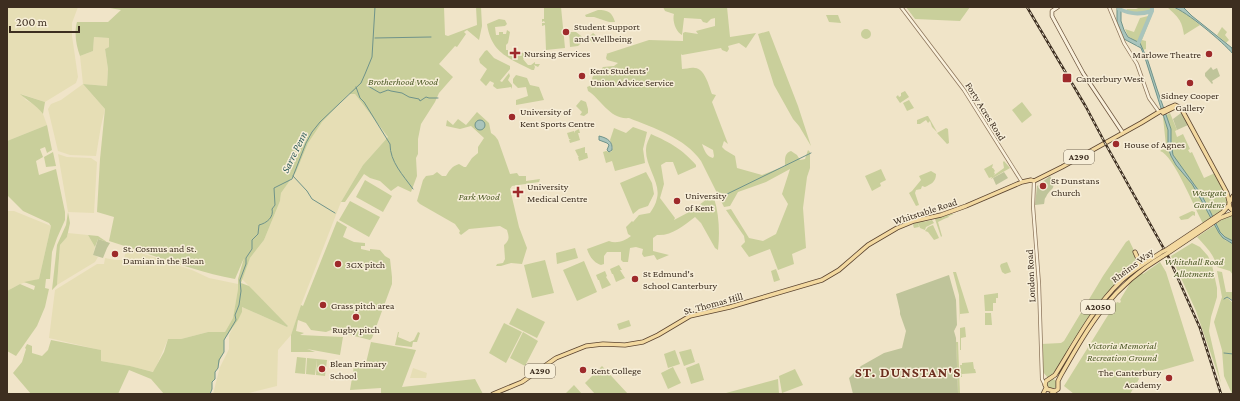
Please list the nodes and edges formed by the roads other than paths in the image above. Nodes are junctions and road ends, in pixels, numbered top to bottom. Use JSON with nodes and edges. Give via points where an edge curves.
{"nodes":[{"id":1,"x":901,"y":7,"type":"edge"},
{"id":2,"x":1058,"y":7,"type":"edge"},
{"id":3,"x":1110,"y":7,"type":"edge"},
{"id":4,"x":1164,"y":110,"type":"junction"},
{"id":5,"x":1123,"y":133,"type":"junction"},
{"id":6,"x":1034,"y":181,"type":"junction"},
{"id":7,"x":1022,"y":182,"type":"junction"},
{"id":8,"x":1227,"y":193,"type":"junction"},
{"id":9,"x":1233,"y":196,"type":"edge"},
{"id":10,"x":1229,"y":203,"type":"junction"},
{"id":11,"x":1233,"y":212,"type":"edge"},
{"id":12,"x":1219,"y":217,"type":"junction"},
{"id":13,"x":1135,"y":252,"type":"dead end"},
{"id":14,"x":1162,"y":254,"type":"junction"},
{"id":15,"x":1138,"y":268,"type":"junction"},
{"id":16,"x":809,"y":284,"type":"joint"},
{"id":17,"x":1042,"y":370,"type":"junction"},
{"id":18,"x":1050,"y":378,"type":"junction"},
{"id":19,"x":1058,"y":381,"type":"junction"},
{"id":20,"x":1045,"y":386,"type":"junction"},
{"id":21,"x":1052,"y":393,"type":"edge"},
{"id":22,"x":493,"y":394,"type":"edge"},
{"id":23,"x":1043,"y":394,"type":"edge"}],
"edges":[{"from":1,"to":7,"type":"street","name":"Forty Acres Road","via":[[964,90]]},
{"from":2,"to":5,"type":"main road","via":[[1052,11],[1052,16],[1083,73]]},
{"from":3,"to":4,"type":"street","via":[[1124,43],[1137,64],[1149,98]]},
{"from":4,"to":5,"type":"main road","number":"A290"},
{"from":4,"to":8,"type":"main road","number":"A290","via":[[1178,106],[1181,108]]},
{"from":5,"to":6,"type":"main road","number":"A290"},
{"from":6,"to":7,"type":"main road","name":"Whitstable Road","number":"A290"},
{"from":6,"to":17,"type":"street","name":"London Road"},
{"from":7,"to":16,"type":"main road","name":"Whitstable Road","number":"A290","via":[[966,206],[896,228],[868,245],[834,274]]},
{"from":8,"to":9,"type":"main road"},
{"from":8,"to":10,"type":"main road","number":"A290"},
{"from":9,"to":10,"type":"main road","name":"Rheims Way"},
{"from":10,"to":11,"type":"main road"},
{"from":10,"to":12,"type":"main road","name":"Rheims Way","number":"A2050"},
{"from":11,"to":12,"type":"main road","name":"Rheims Way","number":"A2050"},
{"from":12,"to":14,"type":"main road","name":"Rheims Way","number":"A2050","bridge":true},
{"from":13,"to":15,"type":"main road","via":[[1139,261]]},
{"from":14,"to":15,"type":"main road","name":"Rheims Way","number":"A2050"},
{"from":14,"to":19,"type":"main road","name":"Rheims Way","number":"A2050","via":[[1130,279],[1107,302]]},
{"from":15,"to":18,"type":"main road","name":"Rheims Way","number":"A2050","via":[[1098,307]]},
{"from":16,"to":22,"type":"main road","name":"St. Thomas Hill","number":"A290","via":[[694,315],[644,342],[586,346],[556,358],[522,382]]},
{"from":17,"to":18,"type":"street","via":[[1044,375]]},
{"from":17,"to":20,"type":"street","name":"London Road"},
{"from":18,"to":19,"type":"main road","via":[[1056,378]]},
{"from":18,"to":20,"type":"main road","name":"Rheims Way","number":"A2050"},
{"from":19,"to":21,"type":"main road","name":"Rheims Way","number":"A2050","via":[[1059,387]]},
{"from":20,"to":21,"type":"main road","name":"Rheims Way","number":"A2050"},
{"from":20,"to":23,"type":"main road","number":"A2050"}]}
